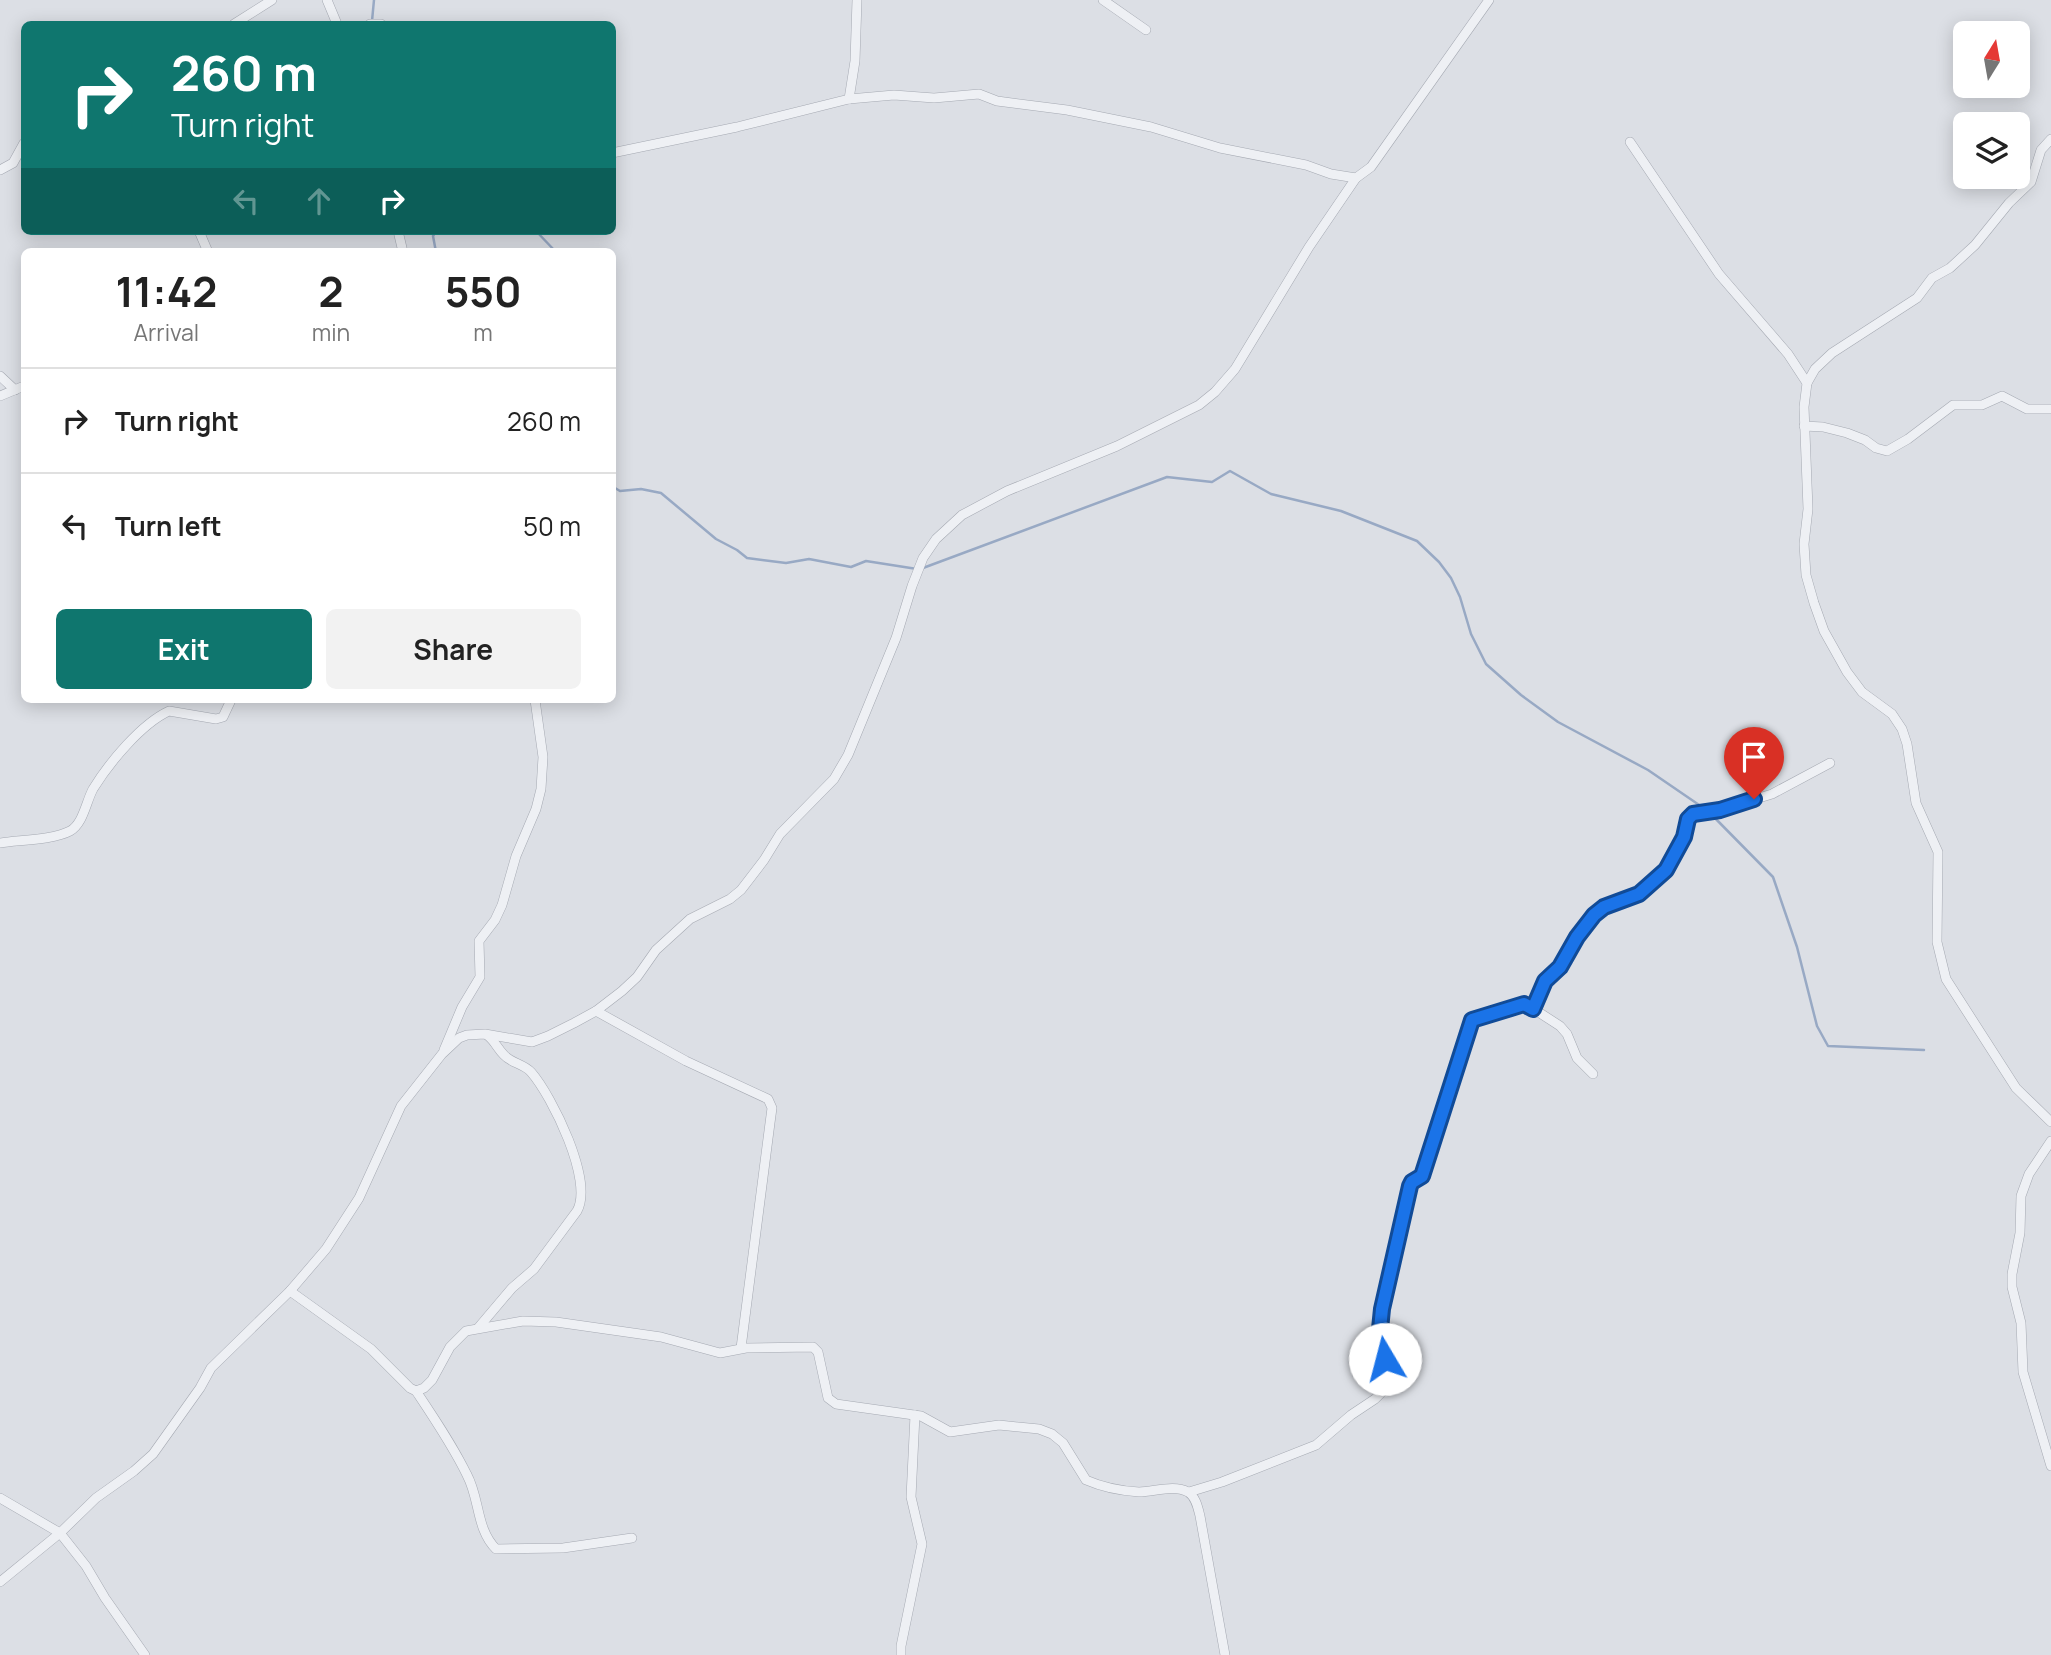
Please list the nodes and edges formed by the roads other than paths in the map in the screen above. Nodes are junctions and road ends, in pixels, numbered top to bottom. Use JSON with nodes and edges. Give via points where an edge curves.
{"nodes":[{"id":1,"x":272,"y":0,"type":"edge"},
{"id":2,"x":327,"y":0,"type":"edge"},
{"id":3,"x":857,"y":0,"type":"edge"},
{"id":4,"x":1103,"y":0,"type":"edge"},
{"id":5,"x":1473,"y":0,"type":"edge"},
{"id":6,"x":1489,"y":0,"type":"edge"},
{"id":7,"x":1480,"y":11,"type":"junction"},
{"id":8,"x":239,"y":21,"type":"edge"},
{"id":9,"x":336,"y":21,"type":"edge"},
{"id":10,"x":1146,"y":30,"type":"dead end"},
{"id":11,"x":849,"y":99,"type":"junction"},
{"id":12,"x":2051,"y":139,"type":"edge"},
{"id":13,"x":1630,"y":142,"type":"dead end"},
{"id":14,"x":21,"y":148,"type":"edge"},
{"id":15,"x":616,"y":152,"type":"edge"},
{"id":16,"x":0,"y":170,"type":"edge"},
{"id":17,"x":1356,"y":178,"type":"junction"},
{"id":18,"x":0,"y":376,"type":"edge"},
{"id":19,"x":1807,"y":383,"type":"junction"},
{"id":20,"x":21,"y":387,"type":"edge"},
{"id":21,"x":15,"y":390,"type":"junction"},
{"id":22,"x":0,"y":396,"type":"edge"},
{"id":23,"x":2051,"y":409,"type":"edge"},
{"id":24,"x":1804,"y":426,"type":"junction"},
{"id":25,"x":230,"y":703,"type":"edge"},
{"id":26,"x":535,"y":703,"type":"edge"},
{"id":27,"x":1830,"y":763,"type":"dead end"},
{"id":28,"x":0,"y":843,"type":"edge"},
{"id":29,"x":1533,"y":1009,"type":"junction"},
{"id":30,"x":596,"y":1011,"type":"junction"},
{"id":31,"x":485,"y":1034,"type":"junction"},
{"id":32,"x":442,"y":1054,"type":"junction"},
{"id":33,"x":1593,"y":1074,"type":"dead end"},
{"id":34,"x":2051,"y":1122,"type":"edge"},
{"id":35,"x":2051,"y":1141,"type":"edge"},
{"id":36,"x":289,"y":1291,"type":"junction"},
{"id":37,"x":479,"y":1327,"type":"junction"},
{"id":38,"x":741,"y":1348,"type":"junction"},
{"id":39,"x":416,"y":1391,"type":"junction"},
{"id":40,"x":915,"y":1415,"type":"junction"},
{"id":41,"x":2051,"y":1466,"type":"edge"},
{"id":42,"x":1189,"y":1492,"type":"junction"},
{"id":43,"x":0,"y":1498,"type":"edge"},
{"id":44,"x":60,"y":1533,"type":"junction"},
{"id":45,"x":632,"y":1538,"type":"dead end"},
{"id":46,"x":0,"y":1582,"type":"edge"},
{"id":47,"x":145,"y":1655,"type":"edge"},
{"id":48,"x":901,"y":1655,"type":"edge"},
{"id":49,"x":1225,"y":1655,"type":"edge"}],
"edges":[{"from":1,"to":8,"type":"street"},
{"from":2,"to":9,"type":"street"},
{"from":3,"to":11,"type":"street"},
{"from":4,"to":10,"type":"street"},
{"from":5,"to":7,"type":"street"},
{"from":6,"to":7,"type":"street"},
{"from":7,"to":17,"type":"street","via":[[1392,139],[1371,167]]},
{"from":11,"to":15,"type":"street"},
{"from":11,"to":17,"type":"street","via":[[979,94],[1151,127],[1220,148]]},
{"from":12,"to":19,"type":"street","via":[[2041,150],[2031,182],[1975,245],[1932,278],[1917,298],[1832,353]]},
{"from":13,"to":19,"type":"street","via":[[1706,256]]},
{"from":14,"to":16,"type":"street","via":[[13,163]]},
{"from":17,"to":30,"type":"street","via":[[1235,369],[1215,392],[1199,405],[1121,444],[1007,491],[962,515],[936,539],[923,558],[897,638],[834,779],[780,834],[741,890],[678,929],[637,977]]},
{"from":18,"to":21,"type":"street"},
{"from":19,"to":24,"type":"street"},
{"from":20,"to":21,"type":"street"},
{"from":21,"to":22,"type":"street"},
{"from":23,"to":24,"type":"street","via":[[2028,409],[2001,396],[1982,405],[1955,404],[1887,451],[1832,428]]},
{"from":24,"to":34,"type":"street","via":[[1806,575],[1824,631],[1847,672],[1902,729],[1916,803],[1938,852],[1941,966],[2016,1088]]},
{"from":25,"to":28,"type":"street","via":[[223,717],[216,719],[169,711],[138,734],[102,778],[72,830]]},
{"from":26,"to":32,"type":"street","via":[[543,757],[536,809],[502,905],[480,941],[480,977]]},
{"from":27,"to":29,"type":"street","via":[[1772,793],[1693,814],[1666,870],[1639,894],[1594,915],[1560,967],[1545,981]]},
{"from":29,"to":33,"type":"street","via":[[1560,1026],[1577,1058]]},
{"from":29,"to":42,"type":"street","via":[[1524,1004],[1474,1018],[1469,1024],[1422,1176],[1410,1186],[1389,1278],[1380,1329],[1387,1387],[1317,1445]]},
{"from":30,"to":31,"type":"street","via":[[539,1040]]},
{"from":30,"to":38,"type":"street","via":[[768,1099],[772,1108]]},
{"from":31,"to":32,"type":"street","via":[[459,1038]]},
{"from":31,"to":37,"type":"street","via":[[506,1058],[531,1071],[547,1097],[573,1150],[582,1200],[534,1269]]},
{"from":32,"to":36,"type":"street","via":[[401,1106],[359,1198],[326,1249]]},
{"from":35,"to":41,"type":"street","via":[[2029,1174],[2021,1196],[2012,1274],[2023,1371]]},
{"from":36,"to":39,"type":"street","via":[[371,1349]]},
{"from":36,"to":44,"type":"street","via":[[211,1368],[153,1454]]},
{"from":37,"to":38,"type":"street","via":[[556,1322],[661,1337],[720,1353]]},
{"from":37,"to":39,"type":"street","via":[[458,1337],[432,1380]]},
{"from":38,"to":40,"type":"street","via":[[813,1347],[831,1402]]},
{"from":39,"to":45,"type":"street","via":[[468,1476],[483,1530],[496,1549],[563,1548]]},
{"from":40,"to":42,"type":"street","via":[[950,1432],[999,1425],[1039,1429],[1063,1443],[1086,1480],[1141,1492]]},
{"from":40,"to":48,"type":"street","via":[[911,1497],[922,1544]]},
{"from":42,"to":49,"type":"street","via":[[1200,1516]]},
{"from":43,"to":44,"type":"street"},
{"from":44,"to":46,"type":"street"},
{"from":44,"to":47,"type":"street"}]}
